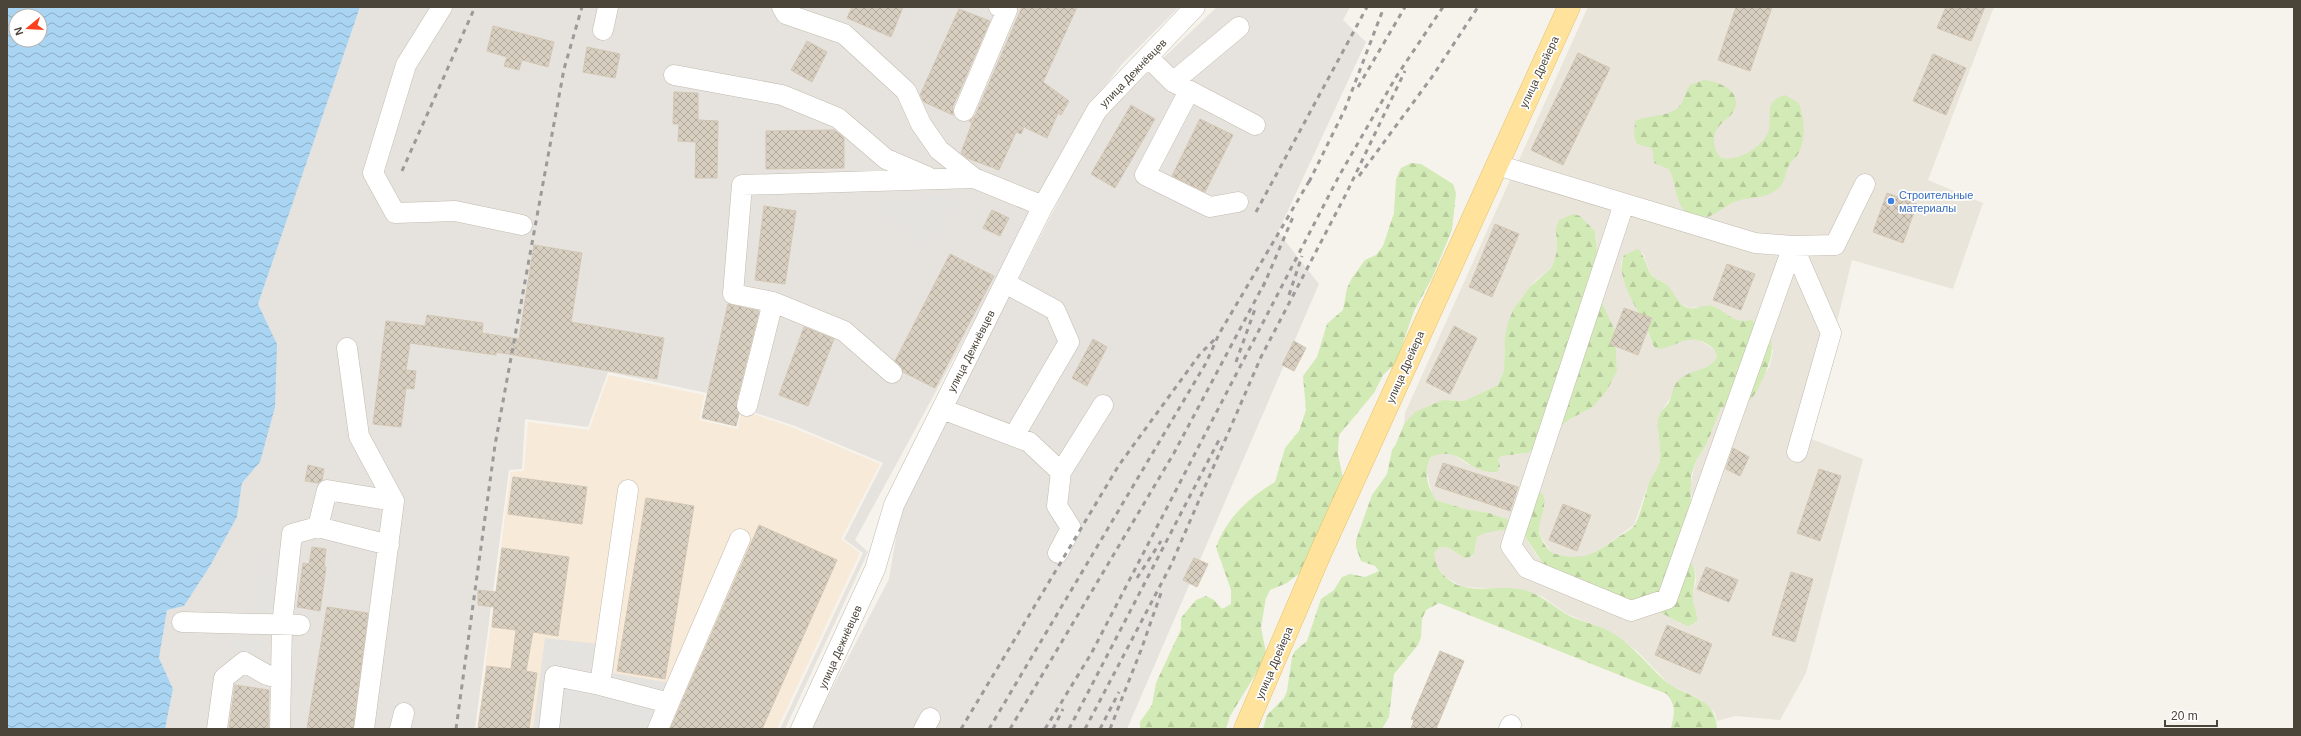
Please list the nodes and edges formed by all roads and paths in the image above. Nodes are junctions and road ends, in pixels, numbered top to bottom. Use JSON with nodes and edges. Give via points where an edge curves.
{"nodes":[{"id":1,"x":442,"y":7,"type":"edge"},
{"id":2,"x":608,"y":7,"type":"edge"},
{"id":3,"x":782,"y":7,"type":"edge"},
{"id":4,"x":999,"y":7,"type":"edge"},
{"id":5,"x":1195,"y":7,"type":"edge"},
{"id":6,"x":1569,"y":7,"type":"edge"},
{"id":7,"x":1239,"y":27,"type":"dead end"},
{"id":8,"x":603,"y":30,"type":"dead end"},
{"id":9,"x":1148,"y":57,"type":"junction"},
{"id":10,"x":674,"y":75,"type":"dead end"},
{"id":11,"x":1181,"y":87,"type":"junction"},
{"id":12,"x":964,"y":111,"type":"dead end"},
{"id":13,"x":1255,"y":125,"type":"dead end"},
{"id":14,"x":1496,"y":165,"type":"junction"},
{"id":15,"x":974,"y":178,"type":"junction"},
{"id":16,"x":934,"y":179,"type":"junction"},
{"id":17,"x":1865,"y":184,"type":"dead end"},
{"id":18,"x":1238,"y":202,"type":"dead end"},
{"id":19,"x":1624,"y":204,"type":"junction"},
{"id":20,"x":1043,"y":206,"type":"junction"},
{"id":21,"x":522,"y":225,"type":"dead end"},
{"id":22,"x":1793,"y":246,"type":"junction"},
{"id":23,"x":1005,"y":283,"type":"junction"},
{"id":24,"x":773,"y":302,"type":"junction"},
{"id":25,"x":347,"y":348,"type":"dead end"},
{"id":26,"x":892,"y":373,"type":"dead end"},
{"id":27,"x":1103,"y":405,"type":"dead end"},
{"id":28,"x":747,"y":406,"type":"dead end"},
{"id":29,"x":942,"y":409,"type":"junction"},
{"id":30,"x":1014,"y":436,"type":"junction"},
{"id":31,"x":1797,"y":452,"type":"dead end"},
{"id":32,"x":1061,"y":472,"type":"junction"},
{"id":33,"x":628,"y":490,"type":"dead end"},
{"id":34,"x":394,"y":501,"type":"junction"},
{"id":35,"x":318,"y":527,"type":"junction"},
{"id":36,"x":740,"y":539,"type":"dead end"},
{"id":37,"x":389,"y":545,"type":"junction"},
{"id":38,"x":1058,"y":553,"type":"dead end"},
{"id":39,"x":182,"y":622,"type":"dead end"},
{"id":40,"x":291,"y":625,"type":"junction"},
{"id":41,"x":281,"y":679,"type":"junction"},
{"id":42,"x":600,"y":685,"type":"junction"},
{"id":43,"x":668,"y":703,"type":"junction"},
{"id":44,"x":217,"y":729,"type":"edge"},
{"id":45,"x":280,"y":729,"type":"edge"},
{"id":46,"x":364,"y":729,"type":"edge"},
{"id":47,"x":549,"y":729,"type":"edge"},
{"id":48,"x":658,"y":729,"type":"edge"},
{"id":49,"x":802,"y":729,"type":"edge"},
{"id":50,"x":1245,"y":729,"type":"edge"}],
"edges":[{"from":1,"to":21,"type":"street","via":[[406,65],[373,173],[395,213],[455,211]]},
{"from":2,"to":8,"type":"street"},
{"from":3,"to":15,"type":"street","via":[[786,14],[844,34],[906,91],[921,124],[939,150]]},
{"from":4,"to":12,"type":"street","via":[[1007,10]]},
{"from":5,"to":9,"type":"street","name":"улица Дежнёвцев"},
{"from":6,"to":14,"type":"main road","name":"улица Дрейера"},
{"from":7,"to":11,"type":"street"},
{"from":9,"to":11,"type":"street"},
{"from":9,"to":20,"type":"street","name":"улица Дежнёвцев","via":[[1097,110]]},
{"from":10,"to":16,"type":"street","via":[[782,95],[838,118],[886,159]]},
{"from":11,"to":13,"type":"street"},
{"from":11,"to":18,"type":"street","via":[[1145,176],[1210,207]]},
{"from":14,"to":19,"type":"street"},
{"from":14,"to":50,"type":"main road","name":"улица Дрейера","via":[[1320,554]]},
{"from":15,"to":16,"type":"street"},
{"from":15,"to":20,"type":"street"},
{"from":16,"to":24,"type":"street","via":[[742,185],[733,294]]},
{"from":17,"to":22,"type":"street","via":[[1835,245]]},
{"from":19,"to":22,"type":"street","via":[[1756,244]]},
{"from":19,"to":22,"type":"street","via":[[1511,546],[1527,568],[1631,611],[1667,599]]},
{"from":20,"to":23,"type":"street","name":"улица Дежнёвцев"},
{"from":22,"to":31,"type":"street","via":[[1831,333]]},
{"from":23,"to":29,"type":"street","name":"улица Дежнёвцев"},
{"from":23,"to":30,"type":"street","via":[[1055,310],[1068,342]]},
{"from":24,"to":26,"type":"street","via":[[844,331]]},
{"from":24,"to":28,"type":"street"},
{"from":25,"to":34,"type":"street","via":[[359,436]]},
{"from":27,"to":32,"type":"street"},
{"from":29,"to":30,"type":"street"},
{"from":29,"to":49,"type":"street","name":"улица Дежнёвцев","via":[[894,505],[875,569]]},
{"from":30,"to":32,"type":"street","via":[[1029,442]]},
{"from":32,"to":38,"type":"street","via":[[1057,506],[1071,528]]},
{"from":33,"to":42,"type":"street"},
{"from":34,"to":35,"type":"street","via":[[327,490]]},
{"from":34,"to":37,"type":"street"},
{"from":35,"to":37,"type":"street"},
{"from":35,"to":40,"type":"street","via":[[292,534]]},
{"from":36,"to":43,"type":"street"},
{"from":37,"to":46,"type":"street"},
{"from":39,"to":40,"type":"street"},
{"from":40,"to":41,"type":"street"},
{"from":41,"to":44,"type":"street","via":[[267,675],[244,662],[224,678]]},
{"from":41,"to":45,"type":"street"},
{"from":42,"to":43,"type":"street"},
{"from":42,"to":47,"type":"street","via":[[555,676]]},
{"from":43,"to":48,"type":"street"}]}
